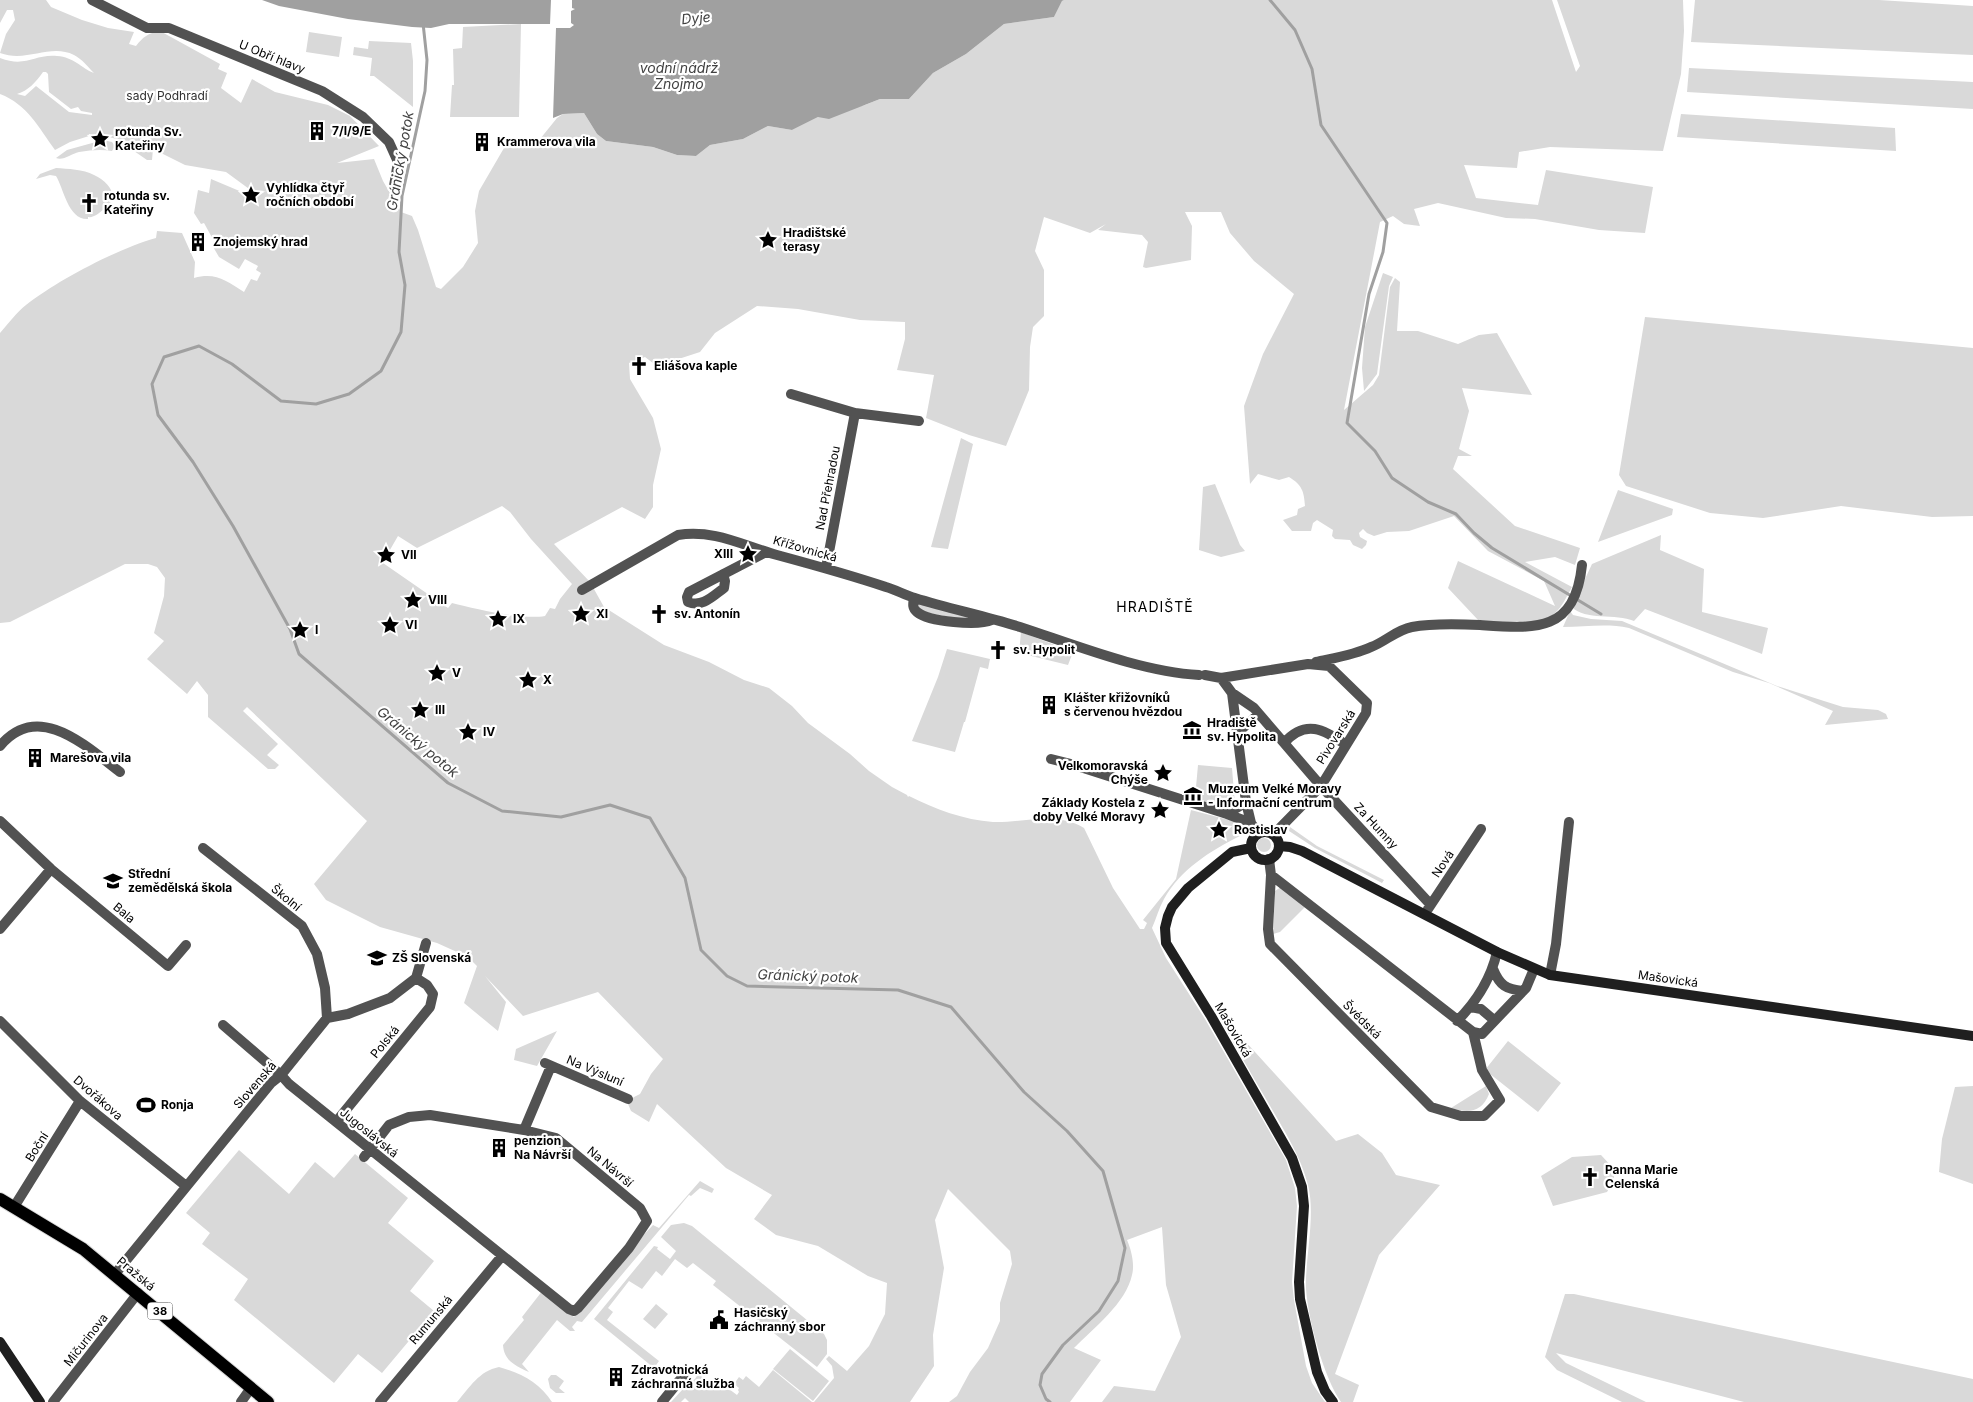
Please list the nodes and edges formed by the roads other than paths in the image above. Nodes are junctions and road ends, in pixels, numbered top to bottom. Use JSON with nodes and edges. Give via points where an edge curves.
{"nodes":[{"id":1,"x":92,"y":0,"type":"edge"},
{"id":2,"x":394,"y":186,"type":"dead end"},
{"id":3,"x":791,"y":394,"type":"dead end"},
{"id":4,"x":855,"y":413,"type":"junction"},
{"id":5,"x":919,"y":421,"type":"dead end"},
{"id":6,"x":766,"y":552,"type":"junction"},
{"id":7,"x":1582,"y":565,"type":"dead end"},
{"id":8,"x":826,"y":568,"type":"junction"},
{"id":9,"x":723,"y":574,"type":"dead end"},
{"id":10,"x":582,"y":590,"type":"dead end"},
{"id":11,"x":914,"y":598,"type":"junction"},
{"id":12,"x":993,"y":619,"type":"junction"},
{"id":13,"x":1308,"y":664,"type":"junction"},
{"id":14,"x":1221,"y":678,"type":"junction"},
{"id":15,"x":1232,"y":692,"type":"junction"},
{"id":16,"x":1259,"y":714,"type":"junction"},
{"id":17,"x":1237,"y":733,"type":"junction"},
{"id":18,"x":1284,"y":743,"type":"junction"},
{"id":19,"x":1346,"y":745,"type":"junction"},
{"id":20,"x":0,"y":746,"type":"edge"},
{"id":21,"x":1051,"y":759,"type":"dead end"},
{"id":22,"x":120,"y":772,"type":"dead end"},
{"id":23,"x":1321,"y":786,"type":"junction"},
{"id":24,"x":1246,"y":802,"type":"junction"},
{"id":25,"x":1227,"y":814,"type":"junction"},
{"id":26,"x":0,"y":821,"type":"edge"},
{"id":27,"x":1569,"y":822,"type":"dead end"},
{"id":28,"x":1251,"y":823,"type":"junction"},
{"id":29,"x":1481,"y":829,"type":"dead end"},
{"id":30,"x":1258,"y":833,"type":"junction"},
{"id":31,"x":1274,"y":834,"type":"junction"},
{"id":32,"x":1279,"y":846,"type":"junction"},
{"id":33,"x":203,"y":848,"type":"dead end"},
{"id":34,"x":1251,"y":848,"type":"junction"},
{"id":35,"x":1269,"y":859,"type":"junction"},
{"id":36,"x":51,"y":869,"type":"junction"},
{"id":37,"x":1271,"y":875,"type":"junction"},
{"id":38,"x":1428,"y":909,"type":"junction"},
{"id":39,"x":0,"y":929,"type":"edge"},
{"id":40,"x":426,"y":943,"type":"dead end"},
{"id":41,"x":186,"y":945,"type":"dead end"},
{"id":42,"x":1497,"y":952,"type":"junction"},
{"id":43,"x":1493,"y":969,"type":"junction"},
{"id":44,"x":1534,"y":969,"type":"junction"},
{"id":45,"x":1550,"y":975,"type":"junction"},
{"id":46,"x":416,"y":978,"type":"junction"},
{"id":47,"x":1523,"y":991,"type":"junction"},
{"id":48,"x":1471,"y":1007,"type":"junction"},
{"id":49,"x":327,"y":1018,"type":"junction"},
{"id":50,"x":1494,"y":1020,"type":"junction"},
{"id":51,"x":0,"y":1021,"type":"edge"},
{"id":52,"x":1457,"y":1021,"type":"junction"},
{"id":53,"x":223,"y":1025,"type":"dead end"},
{"id":54,"x":1473,"y":1032,"type":"junction"},
{"id":55,"x":1973,"y":1036,"type":"edge"},
{"id":56,"x":281,"y":1074,"type":"junction"},
{"id":57,"x":628,"y":1100,"type":"dead end"},
{"id":58,"x":80,"y":1101,"type":"junction"},
{"id":59,"x":336,"y":1122,"type":"junction"},
{"id":60,"x":524,"y":1130,"type":"junction"},
{"id":61,"x":366,"y":1153,"type":"junction"},
{"id":62,"x":186,"y":1186,"type":"junction"},
{"id":63,"x":0,"y":1199,"type":"edge"},
{"id":64,"x":14,"y":1207,"type":"junction"},
{"id":65,"x":502,"y":1256,"type":"junction"},
{"id":66,"x":115,"y":1274,"type":"junction"},
{"id":67,"x":138,"y":1293,"type":"junction"},
{"id":68,"x":1,"y":1346,"type":"edge"},
{"id":69,"x":684,"y":1375,"type":"dead end"},
{"id":70,"x":251,"y":1388,"type":"junction"},
{"id":71,"x":40,"y":1402,"type":"edge"},
{"id":72,"x":53,"y":1402,"type":"edge"},
{"id":73,"x":241,"y":1402,"type":"edge"},
{"id":74,"x":268,"y":1402,"type":"edge"},
{"id":75,"x":380,"y":1402,"type":"edge"},
{"id":76,"x":662,"y":1402,"type":"edge"},
{"id":77,"x":1333,"y":1402,"type":"edge"}],
"edges":[{"from":1,"to":2,"type":"street","name":"U Obří hlavy","via":[[147,28],[169,28],[322,91],[363,117],[389,142],[398,162]]},
{"from":3,"to":4,"type":"street"},
{"from":4,"to":5,"type":"street"},
{"from":4,"to":8,"type":"street","name":"Nad Přehradou"},
{"from":6,"to":8,"type":"street","name":"Křížovnická"},
{"from":6,"to":9,"type":"street"},
{"from":6,"to":10,"type":"street","name":"Křížovnická","via":[[722,536],[687,534]]},
{"from":7,"to":13,"type":"street","via":[[1578,592],[1569,606],[1551,622],[1532,628],[1466,624],[1414,627],[1401,630],[1369,648]]},
{"from":8,"to":11,"type":"street","name":"Křížovnická"},
{"from":11,"to":12,"type":"street","name":"Křížovnická"},
{"from":11,"to":12,"type":"street","name":"Křížovnická","via":[[912,605],[915,610],[926,616],[970,623]]},
{"from":12,"to":14,"type":"street","name":"Křížovnická","via":[[1162,670]]},
{"from":13,"to":14,"type":"street","name":"Pivovarská"},
{"from":13,"to":19,"type":"street","name":"Pivovarská","via":[[1329,666],[1368,703],[1366,714]]},
{"from":14,"to":15,"type":"street"},
{"from":15,"to":16,"type":"street","name":"Za Humny"},
{"from":15,"to":17,"type":"street"},
{"from":16,"to":17,"type":"street"},
{"from":16,"to":18,"type":"street","name":"Za Humny"},
{"from":17,"to":24,"type":"street"},
{"from":18,"to":19,"type":"street","via":[[1293,733],[1317,729],[1328,731]]},
{"from":18,"to":23,"type":"street","name":"Za Humny"},
{"from":19,"to":23,"type":"street","name":"Pivovarská"},
{"from":20,"to":22,"type":"street","via":[[25,728],[44,726],[74,737]]},
{"from":21,"to":25,"type":"street"},
{"from":23,"to":31,"type":"street","name":"Pivovarská"},
{"from":23,"to":38,"type":"street","name":"Za Humny"},
{"from":24,"to":25,"type":"street"},
{"from":24,"to":28,"type":"street"},
{"from":25,"to":28,"type":"street"},
{"from":26,"to":36,"type":"street","name":"Bala"},
{"from":27,"to":45,"type":"street"},
{"from":28,"to":30,"type":"street"},
{"from":29,"to":38,"type":"street","name":"Nová"},
{"from":30,"to":31,"type":"street"},
{"from":30,"to":34,"type":"street","via":[[1252,838]]},
{"from":31,"to":32,"type":"street"},
{"from":32,"to":35,"type":"street"},
{"from":32,"to":38,"type":"street","name":"Mašovická","via":[[1302,851]]},
{"from":33,"to":49,"type":"street","name":"Školní","via":[[302,926],[317,954]]},
{"from":34,"to":35,"type":"street","via":[[1258,858]]},
{"from":34,"to":77,"type":"street","name":"Mašovická","via":[[1232,852],[1188,888],[1168,916],[1166,943],[1292,1158],[1302,1187],[1304,1206],[1300,1299],[1315,1363],[1325,1392]]},
{"from":35,"to":37,"type":"street","name":"Švédská"},
{"from":36,"to":39,"type":"street"},
{"from":36,"to":41,"type":"street","name":"Bala","via":[[168,966]]},
{"from":37,"to":52,"type":"street"},
{"from":37,"to":54,"type":"street","name":"Švédská","via":[[1270,944],[1431,1107],[1461,1116],[1484,1116],[1500,1100],[1482,1070]]},
{"from":38,"to":42,"type":"street","name":"Mašovická"},
{"from":40,"to":46,"type":"street"},
{"from":42,"to":43,"type":"street"},
{"from":42,"to":44,"type":"street","name":"Mašovická"},
{"from":43,"to":47,"type":"street","via":[[1497,979],[1508,990]]},
{"from":43,"to":48,"type":"street"},
{"from":44,"to":45,"type":"street","name":"Mašovická"},
{"from":44,"to":47,"type":"street"},
{"from":45,"to":55,"type":"street","name":"Mašovická"},
{"from":46,"to":49,"type":"street","via":[[390,998],[348,1014]]},
{"from":46,"to":59,"type":"street","name":"Polská","via":[[433,994],[430,1007]]},
{"from":47,"to":50,"type":"street"},
{"from":48,"to":50,"type":"street","via":[[1481,1009]]},
{"from":48,"to":52,"type":"street"},
{"from":49,"to":56,"type":"street","name":"Slovenská"},
{"from":50,"to":54,"type":"street","via":[[1482,1034]]},
{"from":51,"to":58,"type":"street","name":"Dvořákova"},
{"from":52,"to":54,"type":"street"},
{"from":53,"to":56,"type":"street","name":"Jugoslávská"},
{"from":56,"to":59,"type":"street","name":"Jugoslávská"},
{"from":56,"to":62,"type":"street","name":"Slovenská"},
{"from":57,"to":60,"type":"street","name":"Na Výsluní","via":[[548,1064]]},
{"from":58,"to":62,"type":"street","name":"Dvořákova"},
{"from":58,"to":64,"type":"street","name":"Boční"},
{"from":59,"to":61,"type":"street","name":"Jugoslávská"},
{"from":60,"to":61,"type":"street","name":"Na Návrší","via":[[430,1115],[409,1117],[389,1125]]},
{"from":60,"to":65,"type":"street","name":"Na Návrší","via":[[556,1138],[640,1208],[648,1221],[629,1248],[574,1310]]},
{"from":61,"to":65,"type":"street","name":"Jugoslávská"},
{"from":62,"to":66,"type":"street","name":"Slovenská"},
{"from":63,"to":64,"type":"main road","name":"Pražská","number":"38"},
{"from":64,"to":66,"type":"main road","name":"Pražská","number":"38","via":[[83,1249]]},
{"from":65,"to":75,"type":"street","name":"Rumunská"},
{"from":66,"to":67,"type":"main road","name":"Pražská","number":"38"},
{"from":67,"to":70,"type":"main road","name":"Pražská","number":"38"},
{"from":67,"to":72,"type":"street","name":"Mičurinova"},
{"from":68,"to":71,"type":"street"},
{"from":69,"to":76,"type":"street"},
{"from":70,"to":73,"type":"street"},
{"from":70,"to":74,"type":"main road","name":"Pražská","number":"38"}]}
